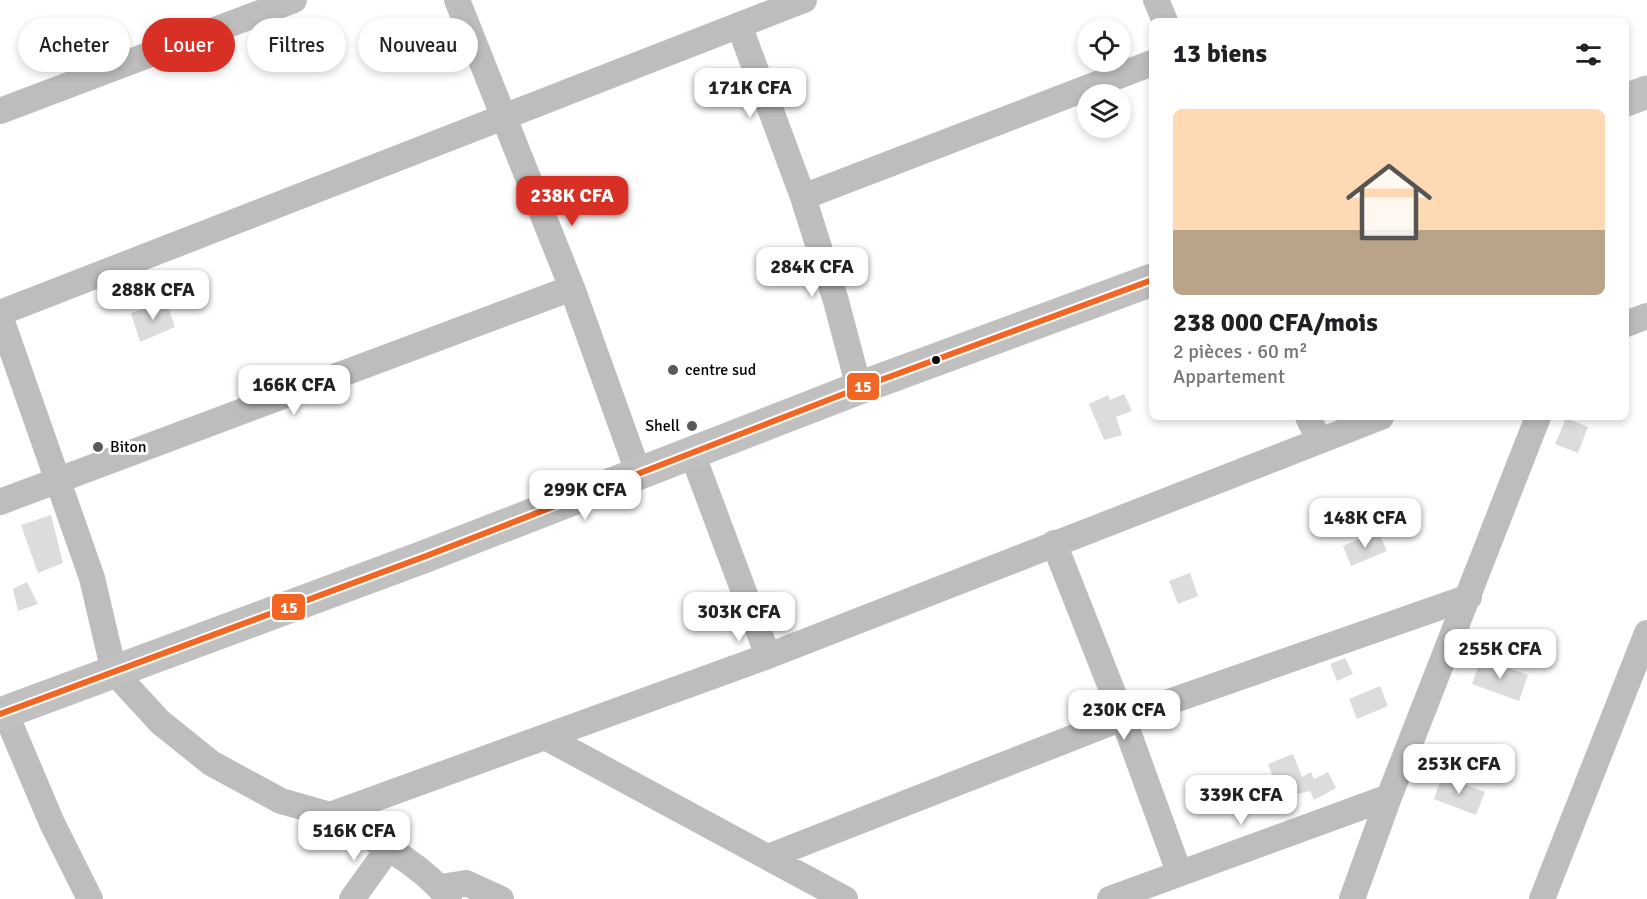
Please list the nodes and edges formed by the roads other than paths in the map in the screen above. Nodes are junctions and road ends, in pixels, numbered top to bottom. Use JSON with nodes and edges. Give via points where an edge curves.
{"nodes":[{"id":1,"x":294,"y":0,"type":"edge"},
{"id":2,"x":457,"y":0,"type":"edge"},
{"id":3,"x":804,"y":0,"type":"edge"},
{"id":4,"x":1156,"y":0,"type":"edge"},
{"id":5,"x":1163,"y":18,"type":"edge"},
{"id":6,"x":739,"y":25,"type":"junction"},
{"id":7,"x":1149,"y":64,"type":"edge"},
{"id":8,"x":1647,"y":92,"type":"edge"},
{"id":9,"x":1629,"y":99,"type":"edge"},
{"id":10,"x":0,"y":111,"type":"edge"},
{"id":11,"x":505,"y":117,"type":"junction"},
{"id":12,"x":803,"y":197,"type":"junction"},
{"id":13,"x":1149,"y":281,"type":"edge"},
{"id":14,"x":572,"y":288,"type":"junction"},
{"id":15,"x":0,"y":315,"type":"edge"},
{"id":16,"x":1647,"y":316,"type":"edge"},
{"id":17,"x":1629,"y":323,"type":"edge"},
{"id":18,"x":859,"y":388,"type":"junction"},
{"id":19,"x":1309,"y":420,"type":"edge"},
{"id":20,"x":1373,"y":420,"type":"edge"},
{"id":21,"x":1537,"y":420,"type":"edge"},
{"id":22,"x":1319,"y":440,"type":"junction"},
{"id":23,"x":692,"y":453,"type":"junction"},
{"id":24,"x":639,"y":472,"type":"junction"},
{"id":25,"x":56,"y":481,"type":"junction"},
{"id":26,"x":0,"y":502,"type":"edge"},
{"id":27,"x":1054,"y":543,"type":"junction"},
{"id":28,"x":1469,"y":597,"type":"junction"},
{"id":29,"x":1647,"y":633,"type":"edge"},
{"id":30,"x":768,"y":656,"type":"junction"},
{"id":31,"x":114,"y":672,"type":"junction"},
{"id":32,"x":2,"y":713,"type":"edge"},
{"id":33,"x":1123,"y":718,"type":"junction"},
{"id":34,"x":547,"y":738,"type":"junction"},
{"id":35,"x":1389,"y":797,"type":"junction"},
{"id":36,"x":330,"y":815,"type":"junction"},
{"id":37,"x":388,"y":849,"type":"junction"},
{"id":38,"x":768,"y":857,"type":"junction"},
{"id":39,"x":1179,"y":872,"type":"junction"},
{"id":40,"x":445,"y":893,"type":"edge"},
{"id":41,"x":90,"y":899,"type":"edge"},
{"id":42,"x":352,"y":899,"type":"edge"},
{"id":43,"x":501,"y":899,"type":"edge"},
{"id":44,"x":845,"y":899,"type":"edge"},
{"id":45,"x":1110,"y":899,"type":"edge"},
{"id":46,"x":1352,"y":899,"type":"edge"},
{"id":47,"x":1542,"y":899,"type":"edge"}],
"edges":[{"from":1,"to":10,"type":"street"},
{"from":2,"to":11,"type":"street"},
{"from":3,"to":6,"type":"street"},
{"from":4,"to":5,"type":"street"},
{"from":6,"to":11,"type":"street"},
{"from":6,"to":12,"type":"street"},
{"from":7,"to":12,"type":"street"},
{"from":8,"to":9,"type":"main road"},
{"from":11,"to":14,"type":"street"},
{"from":11,"to":15,"type":"street"},
{"from":12,"to":18,"type":"street"},
{"from":13,"to":18,"type":"main road"},
{"from":14,"to":24,"type":"street"},
{"from":14,"to":25,"type":"street"},
{"from":15,"to":25,"type":"street"},
{"from":16,"to":17,"type":"street"},
{"from":18,"to":23,"type":"main road"},
{"from":19,"to":22,"type":"street"},
{"from":20,"to":22,"type":"street"},
{"from":21,"to":28,"type":"street"},
{"from":22,"to":27,"type":"street"},
{"from":23,"to":24,"type":"main road"},
{"from":23,"to":30,"type":"street"},
{"from":24,"to":31,"type":"main road"},
{"from":25,"to":26,"type":"street"},
{"from":25,"to":31,"type":"street","via":[[92,578]]},
{"from":27,"to":30,"type":"street"},
{"from":27,"to":33,"type":"street"},
{"from":28,"to":33,"type":"street"},
{"from":28,"to":35,"type":"street"},
{"from":29,"to":47,"type":"street"},
{"from":30,"to":34,"type":"street"},
{"from":31,"to":32,"type":"main road"},
{"from":31,"to":36,"type":"street","via":[[160,722],[211,763],[280,801]]},
{"from":32,"to":41,"type":"street"},
{"from":33,"to":38,"type":"street"},
{"from":33,"to":39,"type":"street"},
{"from":34,"to":36,"type":"street"},
{"from":34,"to":38,"type":"street"},
{"from":35,"to":39,"type":"street"},
{"from":35,"to":46,"type":"street"},
{"from":36,"to":37,"type":"street"},
{"from":37,"to":40,"type":"street","via":[[410,862]]},
{"from":37,"to":42,"type":"street"},
{"from":38,"to":44,"type":"street"},
{"from":39,"to":45,"type":"street"},
{"from":40,"to":43,"type":"street","via":[[466,883]]}]}
